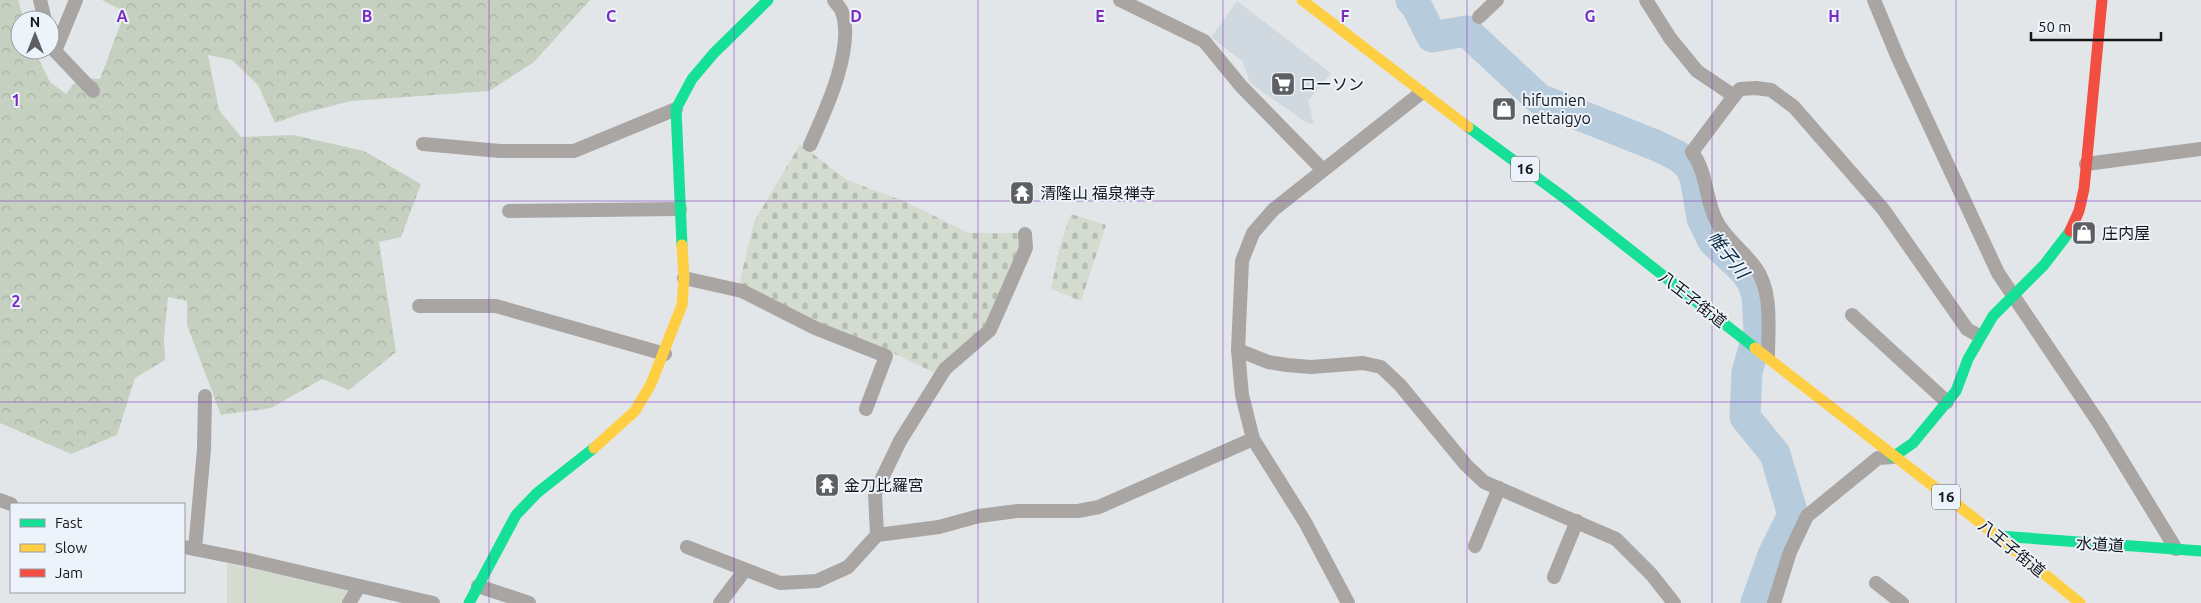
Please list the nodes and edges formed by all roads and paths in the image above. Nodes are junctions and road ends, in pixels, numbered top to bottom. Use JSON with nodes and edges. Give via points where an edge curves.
{"nodes":[{"id":1,"x":76,"y":0,"type":"edge"},
{"id":2,"x":768,"y":0,"type":"edge"},
{"id":3,"x":834,"y":0,"type":"edge"},
{"id":4,"x":1302,"y":0,"type":"edge"},
{"id":5,"x":1497,"y":0,"type":"edge"},
{"id":6,"x":1646,"y":0,"type":"edge"},
{"id":7,"x":2102,"y":0,"type":"edge"},
{"id":8,"x":1118,"y":1,"type":"edge"},
{"id":9,"x":1878,"y":2,"type":"edge"},
{"id":10,"x":1479,"y":17,"type":"dead end"},
{"id":11,"x":60,"y":31,"type":"edge"},
{"id":12,"x":60,"y":52,"type":"edge"},
{"id":13,"x":93,"y":91,"type":"dead end"},
{"id":14,"x":1421,"y":93,"type":"junction"},
{"id":15,"x":1734,"y":96,"type":"junction"},
{"id":16,"x":676,"y":109,"type":"junction"},
{"id":17,"x":423,"y":144,"type":"dead end"},
{"id":18,"x":810,"y":145,"type":"dead end"},
{"id":19,"x":2201,"y":149,"type":"edge"},
{"id":20,"x":2086,"y":164,"type":"junction"},
{"id":21,"x":1322,"y":170,"type":"junction"},
{"id":22,"x":680,"y":209,"type":"junction"},
{"id":23,"x":508,"y":210,"type":"dead end"},
{"id":24,"x":1024,"y":234,"type":"dead end"},
{"id":25,"x":684,"y":278,"type":"junction"},
{"id":26,"x":2013,"y":297,"type":"junction"},
{"id":27,"x":419,"y":306,"type":"dead end"},
{"id":28,"x":1852,"y":315,"type":"dead end"},
{"id":29,"x":1979,"y":336,"type":"junction"},
{"id":30,"x":1238,"y":350,"type":"junction"},
{"id":31,"x":1764,"y":353,"type":"junction"},
{"id":32,"x":665,"y":354,"type":"junction"},
{"id":33,"x":205,"y":396,"type":"dead end"},
{"id":34,"x":1948,"y":402,"type":"junction"},
{"id":35,"x":866,"y":409,"type":"dead end"},
{"id":36,"x":1253,"y":439,"type":"junction"},
{"id":37,"x":1893,"y":457,"type":"junction"},
{"id":38,"x":1499,"y":488,"type":"junction"},
{"id":39,"x":1576,"y":521,"type":"junction"},
{"id":40,"x":877,"y":535,"type":"junction"},
{"id":41,"x":1999,"y":536,"type":"junction"},
{"id":42,"x":1475,"y":546,"type":"dead end"},
{"id":43,"x":687,"y":547,"type":"dead end"},
{"id":44,"x":189,"y":548,"type":"edge"},
{"id":45,"x":2176,"y":549,"type":"junction"},
{"id":46,"x":2201,"y":551,"type":"edge"},
{"id":47,"x":745,"y":570,"type":"junction"},
{"id":48,"x":1554,"y":576,"type":"dead end"},
{"id":49,"x":1876,"y":583,"type":"dead end"},
{"id":50,"x":478,"y":586,"type":"junction"},
{"id":51,"x":359,"y":587,"type":"junction"},
{"id":52,"x":349,"y":603,"type":"edge"},
{"id":53,"x":433,"y":603,"type":"edge"},
{"id":54,"x":469,"y":603,"type":"edge"},
{"id":55,"x":529,"y":603,"type":"edge"},
{"id":56,"x":720,"y":603,"type":"edge"},
{"id":57,"x":1348,"y":603,"type":"edge"},
{"id":58,"x":1674,"y":603,"type":"edge"},
{"id":59,"x":1774,"y":603,"type":"edge"},
{"id":60,"x":1902,"y":603,"type":"edge"},
{"id":61,"x":2080,"y":603,"type":"edge"}],
"edges":[{"from":1,"to":11,"type":"street"},
{"from":2,"to":16,"type":"main road","via":[[692,79]]},
{"from":3,"to":18,"type":"street","via":[[842,12],[845,29],[840,69],[829,106]]},
{"from":4,"to":14,"type":"main road","name":"八王子街道","number":"16"},
{"from":5,"to":10,"type":"street"},
{"from":6,"to":15,"type":"street","via":[[1670,38],[1697,70]]},
{"from":7,"to":20,"type":"main road"},
{"from":8,"to":21,"type":"street","via":[[1204,41],[1241,86]]},
{"from":9,"to":26,"type":"street","via":[[1898,58],[1994,264]]},
{"from":12,"to":13,"type":"street"},
{"from":14,"to":21,"type":"street"},
{"from":14,"to":31,"type":"main road","name":"八王子街道","number":"16","via":[[1566,199]]},
{"from":15,"to":29,"type":"street","via":[[1740,89],[1772,90],[1794,107],[1883,208],[1967,329]]},
{"from":15,"to":31,"type":"street","via":[[1692,152],[1699,161],[1716,220],[1756,268],[1767,293]]},
{"from":16,"to":17,"type":"street","via":[[574,151],[500,151]]},
{"from":16,"to":22,"type":"main road"},
{"from":19,"to":20,"type":"street"},
{"from":20,"to":26,"type":"main road","via":[[2079,210],[2070,231],[2044,265]]},
{"from":21,"to":30,"type":"street","via":[[1273,210],[1253,233],[1242,261]]},
{"from":22,"to":23,"type":"street"},
{"from":22,"to":25,"type":"main road"},
{"from":24,"to":40,"type":"street","via":[[1026,248],[990,330],[945,368],[887,467],[874,494]]},
{"from":25,"to":32,"type":"main road","via":[[682,305]]},
{"from":25,"to":35,"type":"street","via":[[742,291],[815,328],[886,356]]},
{"from":26,"to":29,"type":"main road","via":[[1993,316]]},
{"from":26,"to":45,"type":"street","via":[[2099,424]]},
{"from":27,"to":32,"type":"street","via":[[496,306]]},
{"from":28,"to":34,"type":"street"},
{"from":29,"to":34,"type":"main road","via":[[1956,391]]},
{"from":30,"to":36,"type":"street","via":[[1242,395]]},
{"from":30,"to":38,"type":"street","via":[[1268,362],[1287,365],[1311,367],[1363,363],[1381,367],[1466,464],[1484,482]]},
{"from":31,"to":37,"type":"main road","name":"八王子街道","number":"16"},
{"from":32,"to":50,"type":"main road","via":[[635,411],[594,449],[537,493],[516,516]]},
{"from":33,"to":44,"type":"street","via":[[204,449]]},
{"from":34,"to":37,"type":"main road","via":[[1913,443]]},
{"from":36,"to":40,"type":"street","via":[[1099,507],[1078,511],[1018,511],[979,516],[939,527]]},
{"from":36,"to":57,"type":"street","via":[[1305,522]]},
{"from":37,"to":41,"type":"main road","name":"八王子街道","number":"16"},
{"from":37,"to":59,"type":"street","via":[[1878,458],[1807,516],[1790,552]]},
{"from":38,"to":39,"type":"street"},
{"from":38,"to":42,"type":"street"},
{"from":39,"to":48,"type":"street"},
{"from":39,"to":58,"type":"street","via":[[1616,539]]},
{"from":40,"to":47,"type":"street","via":[[848,567],[817,581],[780,583]]},
{"from":41,"to":45,"type":"main road","name":"水道道"},
{"from":41,"to":61,"type":"main road","name":"八王子街道","number":"16"},
{"from":43,"to":47,"type":"street"},
{"from":44,"to":51,"type":"street"},
{"from":45,"to":46,"type":"main road","name":"水道道"},
{"from":47,"to":56,"type":"street"},
{"from":49,"to":60,"type":"street"},
{"from":50,"to":54,"type":"main road"},
{"from":50,"to":55,"type":"street"},
{"from":51,"to":52,"type":"street"},
{"from":51,"to":53,"type":"street"}]}
